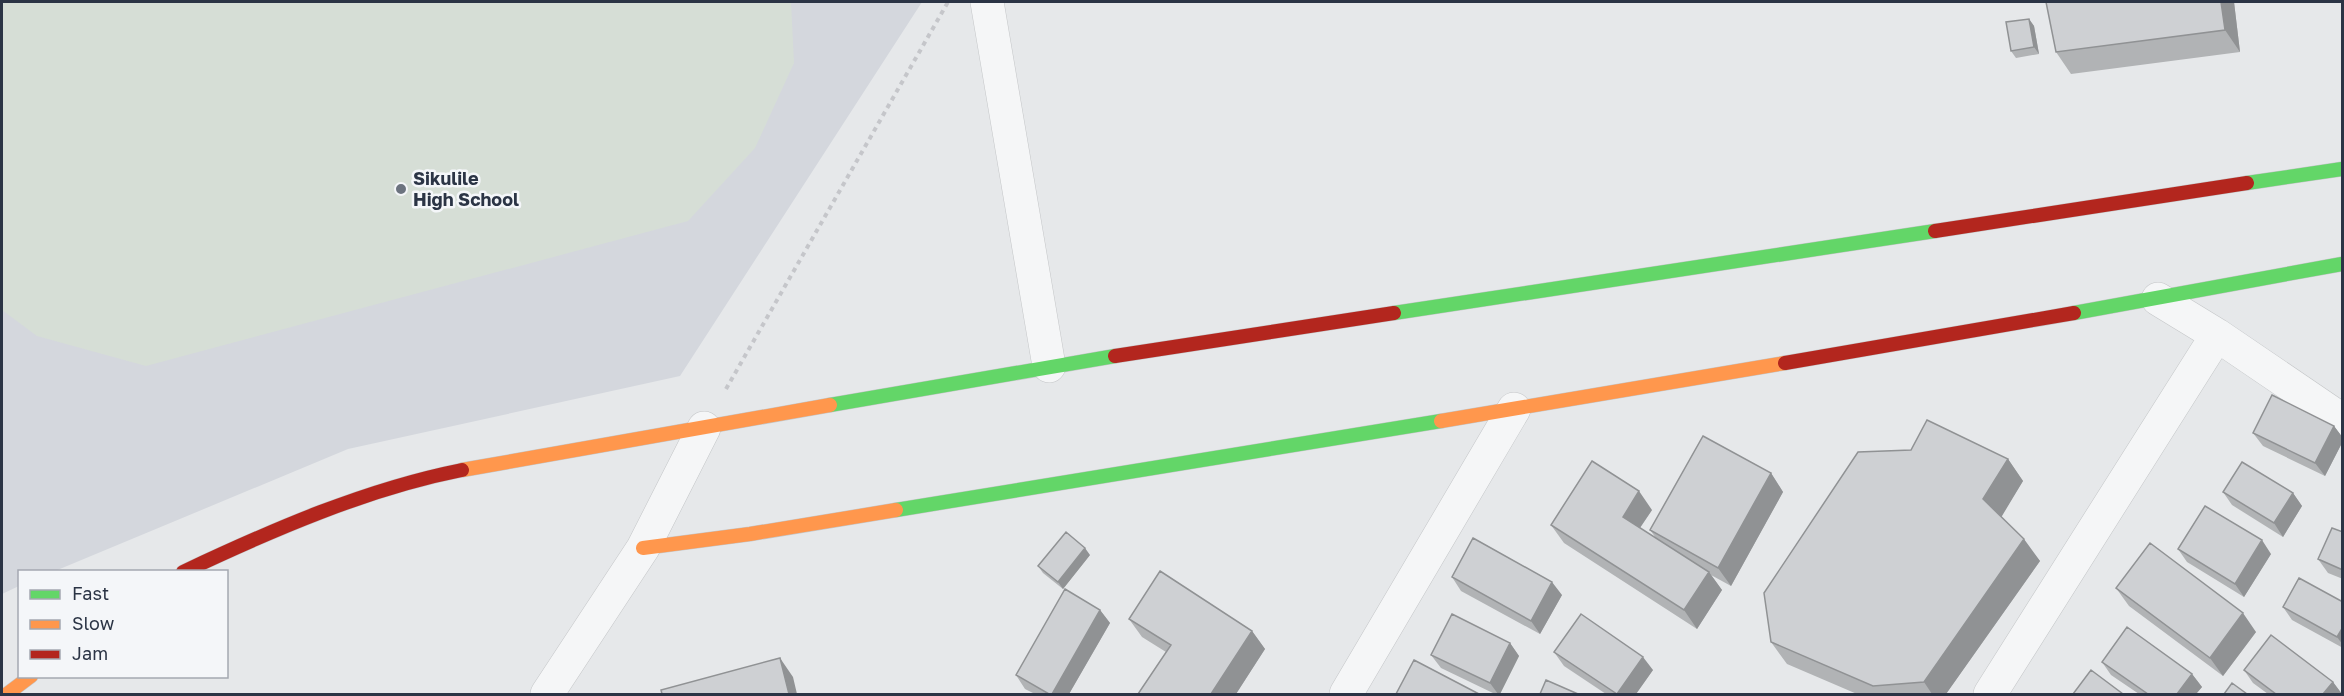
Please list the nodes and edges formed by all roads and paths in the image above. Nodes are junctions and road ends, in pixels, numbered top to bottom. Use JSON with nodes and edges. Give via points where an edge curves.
{"nodes":[{"id":1,"x":948,"y":2,"type":"edge"},
{"id":2,"x":987,"y":2,"type":"edge"},
{"id":3,"x":2343,"y":169,"type":"edge"},
{"id":4,"x":2343,"y":264,"type":"edge"},
{"id":5,"x":2158,"y":299,"type":"junction"},
{"id":6,"x":2217,"y":335,"type":"junction"},
{"id":7,"x":1049,"y":366,"type":"junction"},
{"id":8,"x":1514,"y":409,"type":"junction"},
{"id":9,"x":2343,"y":420,"type":"edge"},
{"id":10,"x":704,"y":428,"type":"junction"},
{"id":11,"x":642,"y":548,"type":"junction"},
{"id":12,"x":187,"y":570,"type":"edge"},
{"id":13,"x":28,"y":678,"type":"edge"},
{"id":14,"x":7,"y":694,"type":"edge"},
{"id":15,"x":546,"y":694,"type":"edge"},
{"id":16,"x":1346,"y":694,"type":"edge"},
{"id":17,"x":1990,"y":694,"type":"edge"}],
"edges":[{"from":1,"to":10,"type":"path"},
{"from":2,"to":7,"type":"street"},
{"from":3,"to":7,"type":"street"},
{"from":4,"to":5,"type":"street"},
{"from":5,"to":6,"type":"street"},
{"from":5,"to":8,"type":"street"},
{"from":6,"to":9,"type":"street"},
{"from":6,"to":17,"type":"street"},
{"from":7,"to":10,"type":"street"},
{"from":8,"to":11,"type":"street","via":[[750,534]]},
{"from":8,"to":16,"type":"street"},
{"from":10,"to":11,"type":"street"},
{"from":10,"to":12,"type":"street","via":[[453,472],[367,496],[251,540]]},
{"from":11,"to":15,"type":"street"},
{"from":13,"to":14,"type":"street"}]}
